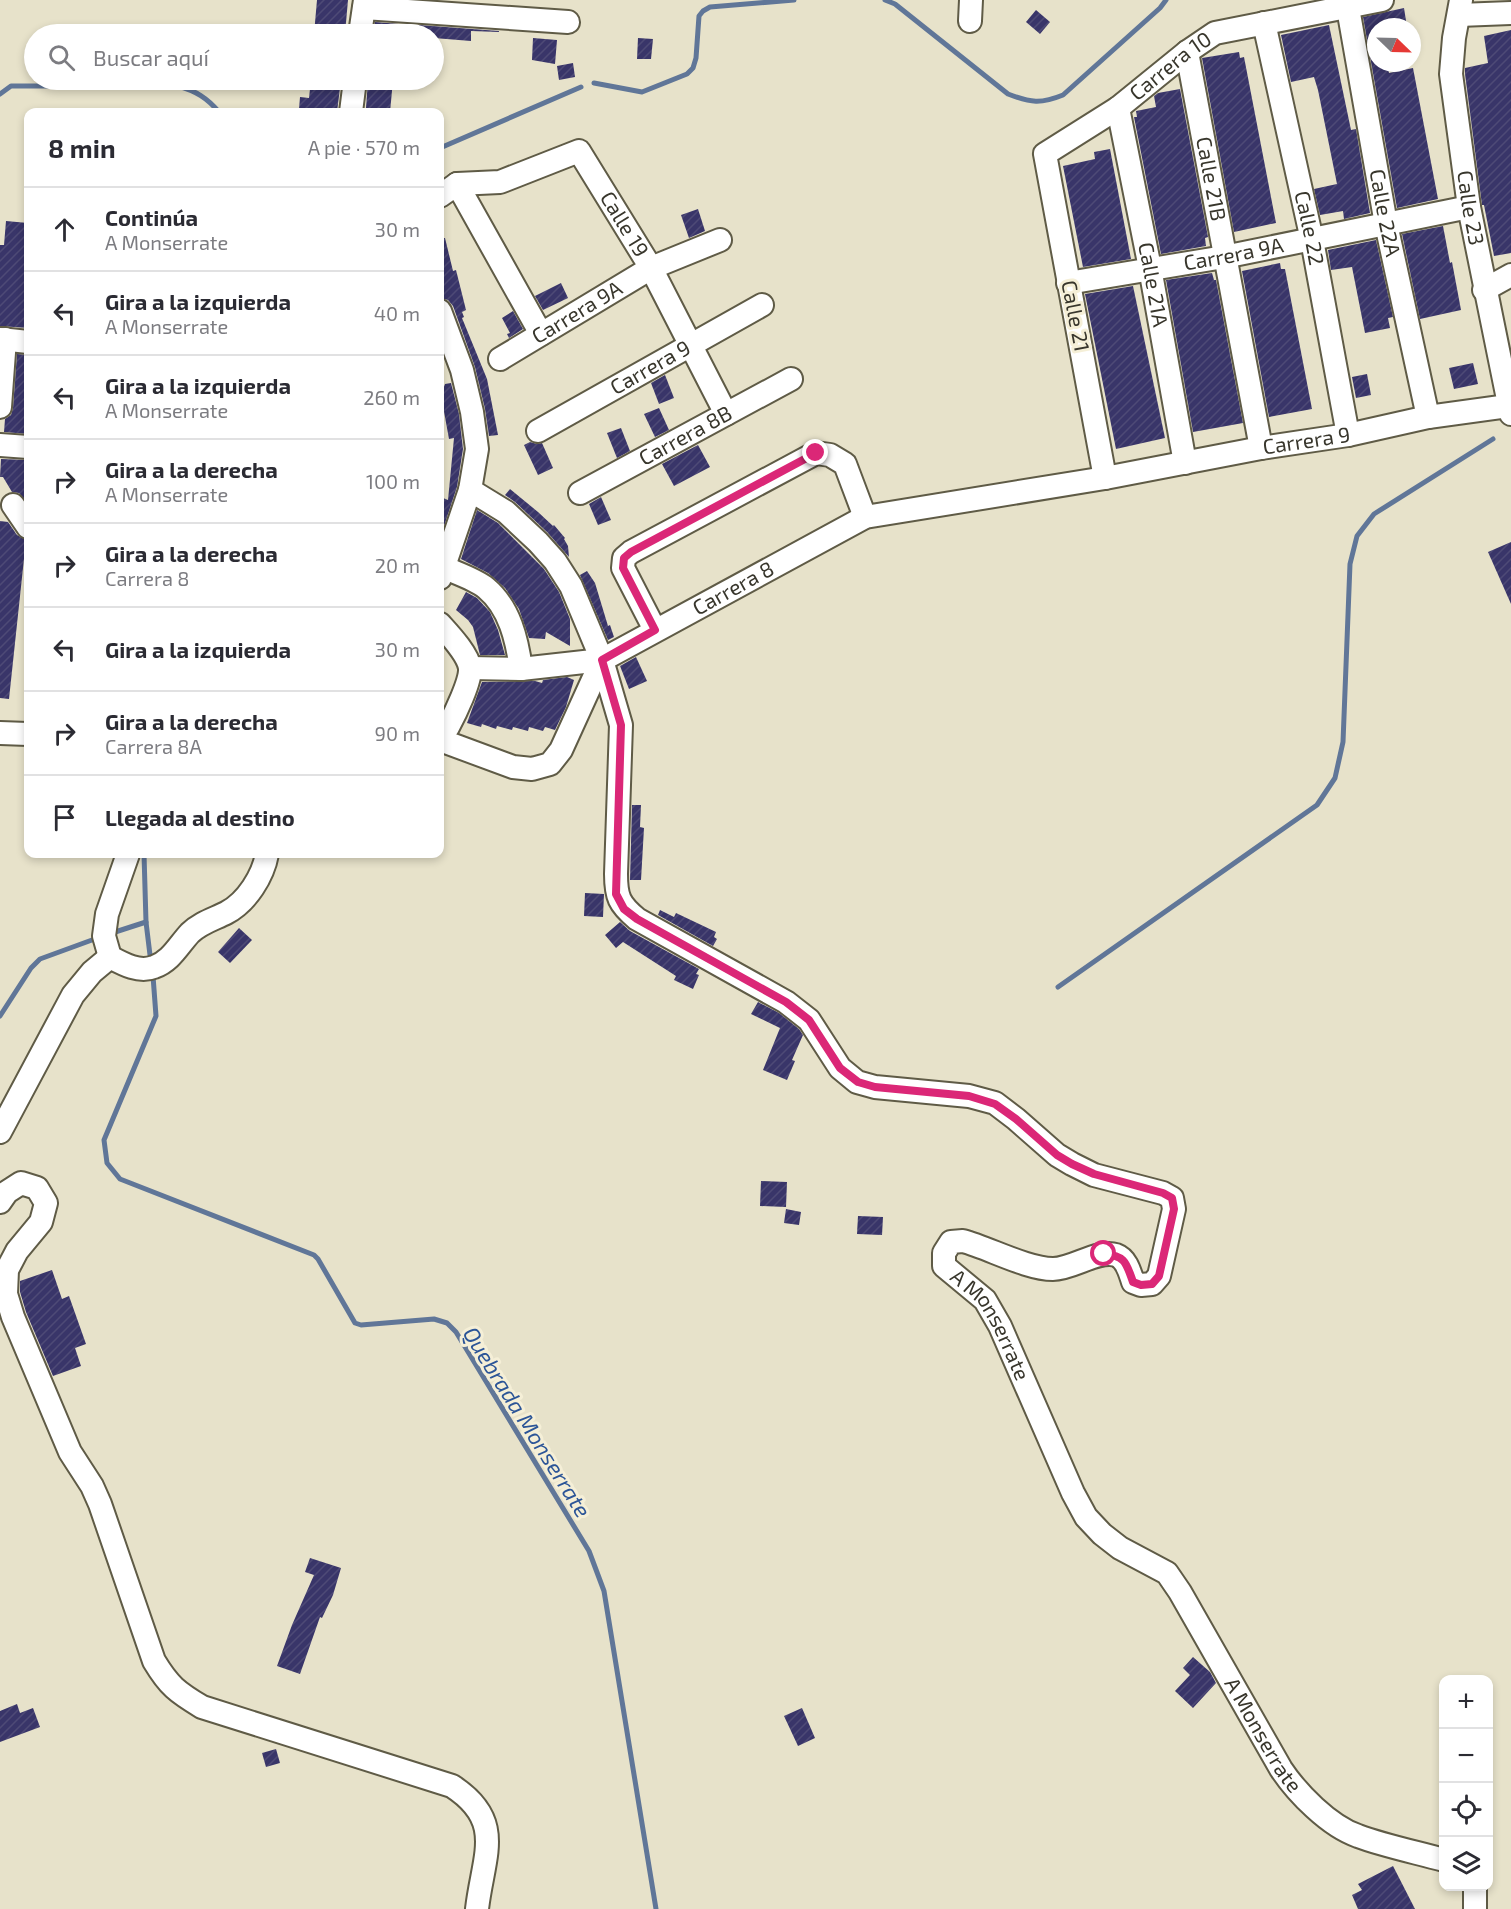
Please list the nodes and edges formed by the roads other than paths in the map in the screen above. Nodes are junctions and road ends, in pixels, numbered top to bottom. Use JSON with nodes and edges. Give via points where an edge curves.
{"nodes":[{"id":1,"x":1383,"y":0,"type":"edge"},
{"id":2,"x":364,"y":4,"type":"edge"},
{"id":3,"x":1460,"y":7,"type":"edge"},
{"id":4,"x":1348,"y":8,"type":"junction"},
{"id":5,"x":1511,"y":13,"type":"edge"},
{"id":6,"x":568,"y":22,"type":"dead end"},
{"id":7,"x":361,"y":24,"type":"edge"},
{"id":8,"x":1264,"y":24,"type":"junction"},
{"id":9,"x":1187,"y":52,"type":"junction"},
{"id":10,"x":354,"y":90,"type":"edge"},
{"id":11,"x":352,"y":108,"type":"edge"},
{"id":12,"x":1118,"y":108,"type":"junction"},
{"id":13,"x":1045,"y":154,"type":"joint"},
{"id":14,"x":448,"y":190,"type":"edge"},
{"id":15,"x":1468,"y":207,"type":"junction"},
{"id":16,"x":1386,"y":224,"type":"junction"},
{"id":17,"x":720,"y":240,"type":"dead end"},
{"id":18,"x":1312,"y":240,"type":"junction"},
{"id":19,"x":1224,"y":257,"type":"junction"},
{"id":20,"x":651,"y":268,"type":"junction"},
{"id":21,"x":1150,"y":268,"type":"junction"},
{"id":22,"x":1511,"y":275,"type":"edge"},
{"id":23,"x":1068,"y":283,"type":"junction"},
{"id":24,"x":1484,"y":290,"type":"junction"},
{"id":25,"x":762,"y":304,"type":"dead end"},
{"id":26,"x":444,"y":322,"type":"edge"},
{"id":27,"x":541,"y":334,"type":"junction"},
{"id":28,"x":2,"y":339,"type":"edge"},
{"id":29,"x":24,"y":342,"type":"edge"},
{"id":30,"x":690,"y":346,"type":"junction"},
{"id":31,"x":500,"y":359,"type":"dead end"},
{"id":32,"x":791,"y":379,"type":"dead end"},
{"id":33,"x":0,"y":406,"type":"edge"},
{"id":34,"x":1509,"y":410,"type":"edge"},
{"id":35,"x":726,"y":414,"type":"junction"},
{"id":36,"x":1428,"y":417,"type":"junction"},
{"id":37,"x":538,"y":431,"type":"dead end"},
{"id":38,"x":1348,"y":435,"type":"junction"},
{"id":39,"x":0,"y":445,"type":"edge"},
{"id":40,"x":24,"y":447,"type":"edge"},
{"id":41,"x":1261,"y":448,"type":"junction"},
{"id":42,"x":1185,"y":463,"type":"junction"},
{"id":43,"x":1106,"y":478,"type":"junction"},
{"id":44,"x":470,"y":490,"type":"junction"},
{"id":45,"x":580,"y":493,"type":"dead end"},
{"id":46,"x":13,"y":505,"type":"dead end"},
{"id":47,"x":865,"y":517,"type":"junction"},
{"id":48,"x":24,"y":521,"type":"edge"},
{"id":49,"x":444,"y":564,"type":"edge"},
{"id":50,"x":444,"y":573,"type":"edge"},
{"id":51,"x":444,"y":628,"type":"edge"},
{"id":52,"x":655,"y":630,"type":"junction"},
{"id":53,"x":602,"y":660,"type":"junction"},
{"id":54,"x":470,"y":668,"type":"junction"},
{"id":55,"x":521,"y":669,"type":"junction"},
{"id":56,"x":444,"y":728,"type":"edge"},
{"id":57,"x":0,"y":732,"type":"edge"},
{"id":58,"x":24,"y":734,"type":"edge"},
{"id":59,"x":444,"y":741,"type":"edge"},
{"id":60,"x":127,"y":858,"type":"edge"},
{"id":61,"x":266,"y":858,"type":"edge"},
{"id":62,"x":110,"y":957,"type":"junction"},
{"id":63,"x":0,"y":1132,"type":"edge"},
{"id":64,"x":0,"y":1202,"type":"edge"},
{"id":65,"x":1439,"y":1859,"type":"edge"},
{"id":66,"x":1475,"y":1891,"type":"edge"},
{"id":67,"x":477,"y":1909,"type":"edge"},
{"id":68,"x":1475,"y":1909,"type":"edge"}],
"edges":[{"from":1,"to":4,"type":"street","name":"Carrera 10"},
{"from":2,"to":6,"type":"street"},
{"from":2,"to":7,"type":"street"},
{"from":3,"to":5,"type":"street"},
{"from":3,"to":15,"type":"street","name":"Calle 23","via":[[1451,74]]},
{"from":4,"to":8,"type":"street","name":"Carrera 10"},
{"from":4,"to":16,"type":"street","name":"Calle 22A"},
{"from":8,"to":9,"type":"street","name":"Carrera 10","via":[[1215,33]]},
{"from":8,"to":18,"type":"street","name":"Calle 22"},
{"from":9,"to":12,"type":"street","name":"Carrera 10"},
{"from":9,"to":19,"type":"street","name":"Calle 21B"},
{"from":10,"to":11,"type":"street"},
{"from":12,"to":13,"type":"street","name":"Carrera 10"},
{"from":12,"to":21,"type":"street","name":"Calle 21A"},
{"from":13,"to":23,"type":"street","name":"Calle 21"},
{"from":14,"to":20,"type":"street","name":"Calle 19","via":[[500,182],[579,151]]},
{"from":14,"to":27,"type":"street"},
{"from":15,"to":16,"type":"street","name":"Carrera 9A"},
{"from":15,"to":24,"type":"street","name":"Calle 23"},
{"from":16,"to":18,"type":"street","name":"Carrera 9A"},
{"from":16,"to":36,"type":"street","name":"Calle 22A"},
{"from":17,"to":20,"type":"street","name":"Carrera 9A"},
{"from":18,"to":19,"type":"street","name":"Carrera 9A"},
{"from":18,"to":38,"type":"street","name":"Calle 22"},
{"from":19,"to":21,"type":"street","name":"Carrera 9A"},
{"from":19,"to":41,"type":"street","name":"Calle 21B"},
{"from":20,"to":27,"type":"street","name":"Carrera 9A"},
{"from":20,"to":30,"type":"street","name":"Calle 19"},
{"from":21,"to":23,"type":"street","name":"Carrera 9A"},
{"from":21,"to":42,"type":"street","name":"Calle 21A"},
{"from":22,"to":24,"type":"street"},
{"from":23,"to":43,"type":"street","name":"Calle 21"},
{"from":24,"to":34,"type":"street","name":"Calle 23"},
{"from":25,"to":30,"type":"street","name":"Carrera 9"},
{"from":26,"to":44,"type":"street","via":[[472,412],[477,449]]},
{"from":27,"to":31,"type":"street","name":"Carrera 9A"},
{"from":28,"to":29,"type":"street"},
{"from":28,"to":33,"type":"street"},
{"from":30,"to":35,"type":"street","name":"Calle 19"},
{"from":30,"to":37,"type":"street","name":"Carrera 9"},
{"from":32,"to":35,"type":"street","name":"Carrera 8B"},
{"from":34,"to":36,"type":"street","name":"Carrera 9"},
{"from":35,"to":45,"type":"street","name":"Carrera 8B"},
{"from":36,"to":38,"type":"street","name":"Carrera 9"},
{"from":38,"to":41,"type":"street","name":"Carrera 9"},
{"from":39,"to":40,"type":"street"},
{"from":41,"to":42,"type":"street","name":"Carrera 9"},
{"from":42,"to":43,"type":"street","name":"Carrera 9"},
{"from":43,"to":47,"type":"street","name":"Carrera 8"},
{"from":44,"to":49,"type":"street"},
{"from":44,"to":53,"type":"street","via":[[506,513],[555,561],[571,586]]},
{"from":46,"to":48,"type":"street"},
{"from":47,"to":52,"type":"street","name":"Carrera 8"},
{"from":47,"to":52,"type":"street","via":[[845,464],[830,455],[816,453],[631,552],[624,558],[623,568]]},
{"from":50,"to":55,"type":"street","via":[[485,587],[505,611],[517,641]]},
{"from":51,"to":54,"type":"street","via":[[457,642]]},
{"from":52,"to":53,"type":"street","name":"Carrera 8"},
{"from":53,"to":55,"type":"street"},
{"from":53,"to":59,"type":"street","via":[[561,750],[550,764],[532,769],[513,767]]},
{"from":53,"to":65,"type":"street","name":"A Monserrate","via":[[621,725],[616,894],[624,909],[786,1002],[809,1020],[840,1068],[858,1082],[969,1096],[995,1104],[1072,1164],[1172,1198],[1174,1209],[1159,1276],[1152,1284],[1133,1282],[1126,1263],[1118,1255],[1104,1254],[1068,1267],[1038,1268],[963,1240],[951,1242],[944,1253],[944,1266],[985,1300],[1000,1326],[1086,1517],[1120,1548],[1167,1573],[1295,1790],[1355,1835]]},
{"from":54,"to":55,"type":"street"},
{"from":54,"to":56,"type":"street","via":[[462,700]]},
{"from":57,"to":58,"type":"street"},
{"from":60,"to":62,"type":"street","via":[[106,914],[104,936]]},
{"from":61,"to":62,"type":"street","via":[[258,880],[245,898],[191,933],[171,957],[152,968],[129,967]]},
{"from":62,"to":63,"type":"street","via":[[73,995]]},
{"from":64,"to":67,"type":"street","via":[[21,1183],[37,1188],[46,1203],[41,1222],[7,1270],[6,1294],[70,1452],[100,1504],[154,1661],[166,1682],[202,1707],[452,1786],[470,1798],[482,1813],[486,1830]]},
{"from":66,"to":68,"type":"street"}]}
